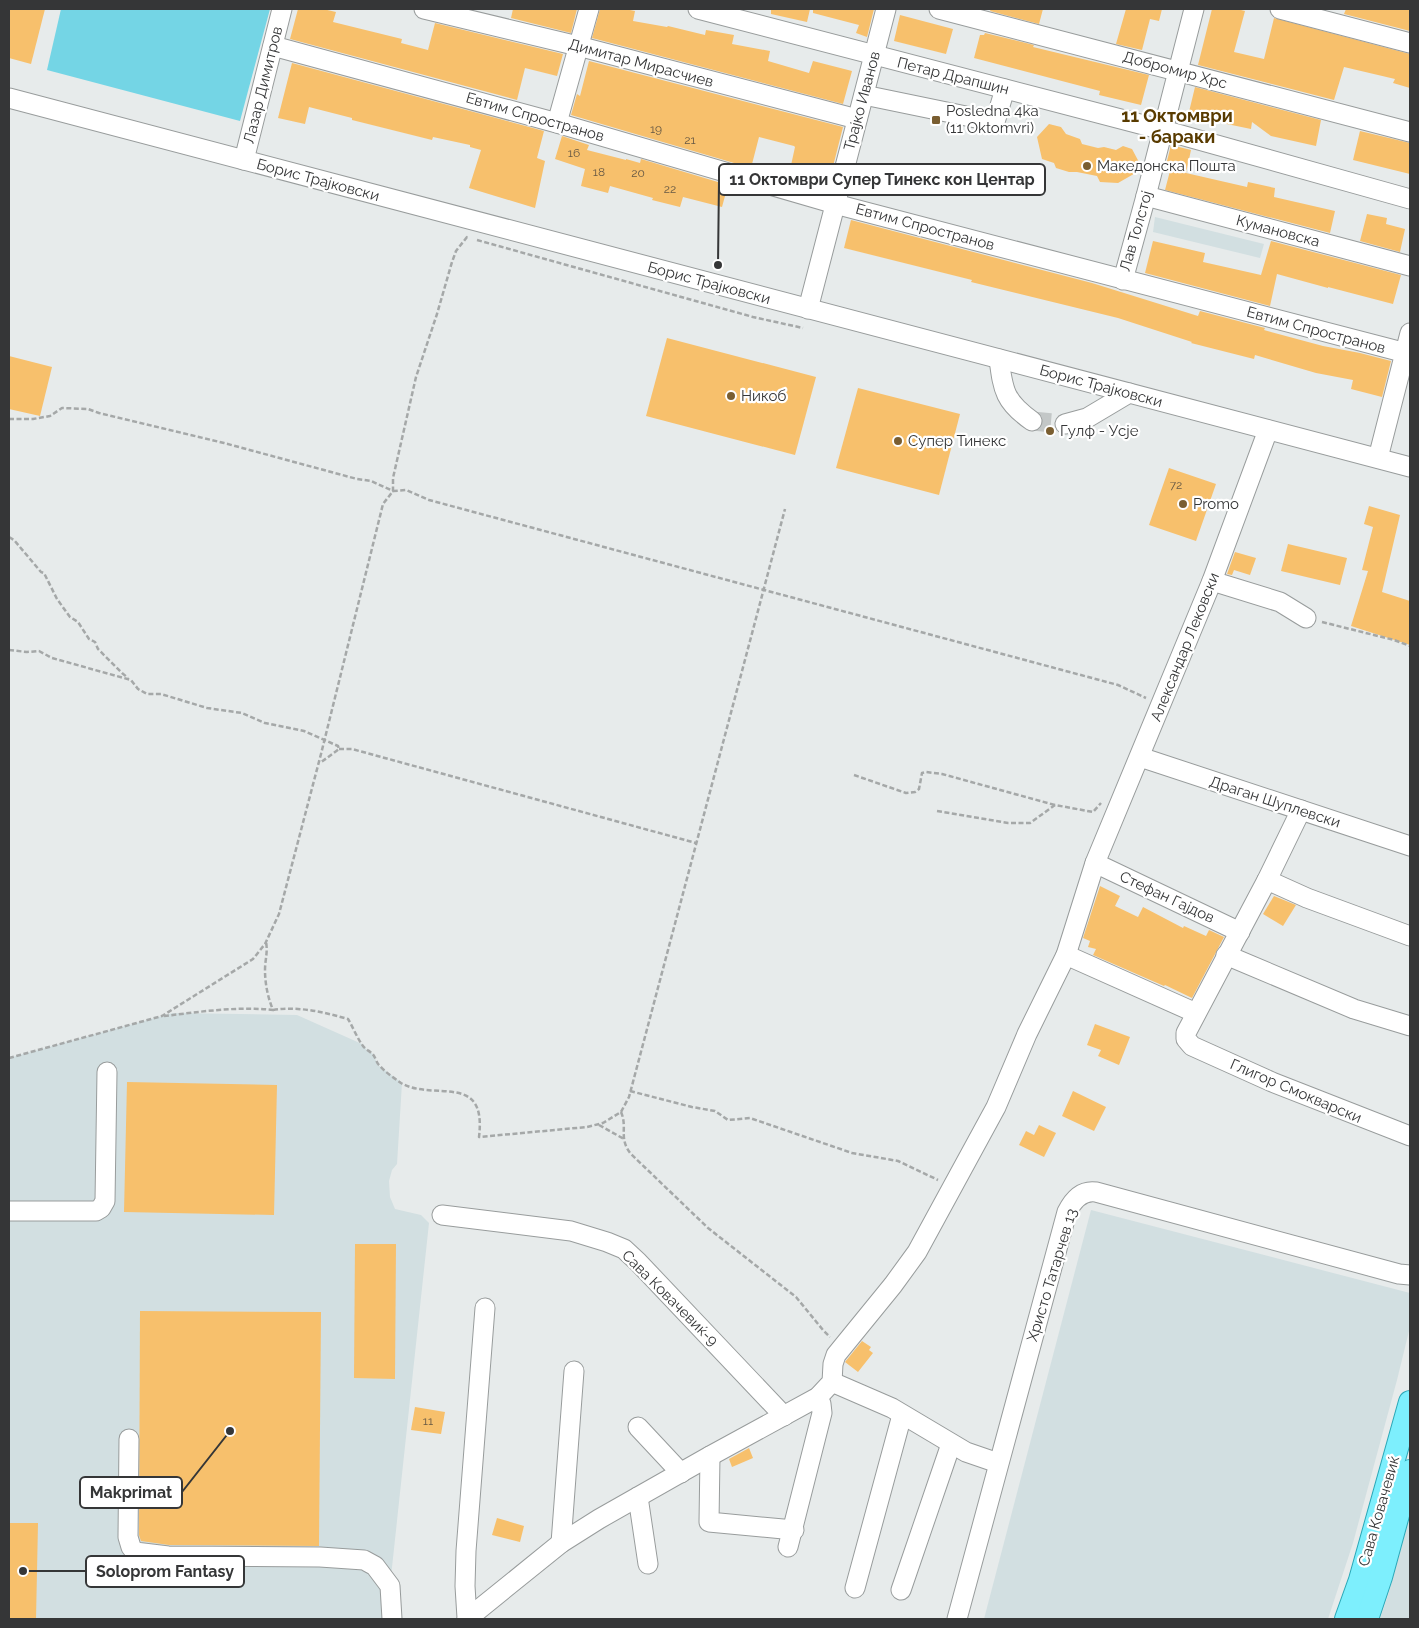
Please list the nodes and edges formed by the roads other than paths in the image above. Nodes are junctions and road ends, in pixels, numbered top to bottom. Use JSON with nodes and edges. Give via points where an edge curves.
{"nodes":[{"id":1,"x":282,"y":9,"type":"edge"},
{"id":2,"x":424,"y":9,"type":"edge"},
{"id":3,"x":589,"y":9,"type":"edge"},
{"id":4,"x":698,"y":9,"type":"edge"},
{"id":5,"x":886,"y":9,"type":"edge"},
{"id":6,"x":939,"y":9,"type":"edge"},
{"id":7,"x":1194,"y":9,"type":"edge"},
{"id":8,"x":1280,"y":9,"type":"edge"},
{"id":9,"x":1410,"y":43,"type":"edge"},
{"id":10,"x":273,"y":46,"type":"junction"},
{"id":11,"x":578,"y":46,"type":"junction"},
{"id":12,"x":874,"y":55,"type":"junction"},
{"id":13,"x":1179,"y":70,"type":"junction"},
{"id":14,"x":1005,"y":89,"type":"junction"},
{"id":15,"x":864,"y":95,"type":"junction"},
{"id":16,"x":9,"y":98,"type":"edge"},
{"id":17,"x":857,"y":119,"type":"junction"},
{"id":18,"x":557,"y":123,"type":"junction"},
{"id":19,"x":1163,"y":130,"type":"junction"},
{"id":20,"x":1410,"y":132,"type":"edge"},
{"id":21,"x":244,"y":160,"type":"junction"},
{"id":22,"x":1146,"y":196,"type":"junction"},
{"id":23,"x":1410,"y":199,"type":"edge"},
{"id":24,"x":835,"y":204,"type":"junction"},
{"id":25,"x":1410,"y":266,"type":"edge"},
{"id":26,"x":1123,"y":280,"type":"junction"},
{"id":27,"x":808,"y":309,"type":"junction"},
{"id":28,"x":1410,"y":333,"type":"edge"},
{"id":29,"x":1408,"y":354,"type":"edge"},
{"id":30,"x":999,"y":360,"type":"junction"},
{"id":31,"x":1129,"y":393,"type":"junction"},
{"id":32,"x":1402,"y":401,"type":"edge"},
{"id":33,"x":1032,"y":421,"type":"tunnel mouth"},
{"id":34,"x":1065,"y":424,"type":"tunnel mouth"},
{"id":35,"x":1268,"y":430,"type":"junction"},
{"id":36,"x":1378,"y":458,"type":"junction"},
{"id":37,"x":1410,"y":467,"type":"edge"},
{"id":38,"x":1212,"y":581,"type":"junction"},
{"id":39,"x":1306,"y":618,"type":"road end"},
{"id":40,"x":1140,"y":757,"type":"junction"},
{"id":41,"x":1301,"y":810,"type":"junction"},
{"id":42,"x":1410,"y":846,"type":"edge"},
{"id":43,"x":1095,"y":862,"type":"junction"},
{"id":44,"x":1267,"y":880,"type":"junction"},
{"id":45,"x":1240,"y":932,"type":"junction"},
{"id":46,"x":1410,"y":936,"type":"edge"},
{"id":47,"x":1066,"y":955,"type":"junction"},
{"id":48,"x":1226,"y":955,"type":"junction"},
{"id":49,"x":1196,"y":1013,"type":"junction"},
{"id":50,"x":1410,"y":1026,"type":"edge"},
{"id":51,"x":107,"y":1072,"type":"dead end"},
{"id":52,"x":1410,"y":1136,"type":"edge"},
{"id":53,"x":9,"y":1211,"type":"edge"},
{"id":54,"x":442,"y":1215,"type":"dead end"},
{"id":55,"x":1407,"y":1277,"type":"edge"},
{"id":56,"x":485,"y":1308,"type":"dead end"},
{"id":57,"x":574,"y":1371,"type":"dead end"},
{"id":58,"x":832,"y":1382,"type":"junction"},
{"id":59,"x":818,"y":1397,"type":"junction"},
{"id":60,"x":1410,"y":1402,"type":"edge"},
{"id":61,"x":902,"y":1415,"type":"junction"},
{"id":62,"x":784,"y":1416,"type":"junction"},
{"id":63,"x":638,"y":1427,"type":"dead end"},
{"id":64,"x":129,"y":1439,"type":"dead end"},
{"id":65,"x":951,"y":1444,"type":"junction"},
{"id":66,"x":710,"y":1456,"type":"junction"},
{"id":67,"x":998,"y":1463,"type":"junction"},
{"id":68,"x":1410,"y":1471,"type":"edge"},
{"id":69,"x":681,"y":1473,"type":"junction"},
{"id":70,"x":638,"y":1497,"type":"junction"},
{"id":71,"x":561,"y":1543,"type":"junction"},
{"id":72,"x":648,"y":1564,"type":"dead end"},
{"id":73,"x":855,"y":1588,"type":"dead end"},
{"id":74,"x":901,"y":1590,"type":"dead end"},
{"id":75,"x":392,"y":1619,"type":"edge"},
{"id":76,"x":467,"y":1619,"type":"edge"},
{"id":77,"x":957,"y":1619,"type":"edge"},
{"id":78,"x":1346,"y":1619,"type":"edge"},
{"id":79,"x":1367,"y":1619,"type":"edge"}],
"edges":[{"from":1,"to":10,"type":"street","name":"Лазар Димитров"},
{"from":2,"to":11,"type":"street","name":"Димитар Мирасчиев"},
{"from":3,"to":11,"type":"street"},
{"from":4,"to":12,"type":"street","name":"Петар Драпшин"},
{"from":5,"to":12,"type":"street","name":"Трајко Иванов"},
{"from":6,"to":13,"type":"street","name":"Добромир Хрс"},
{"from":7,"to":13,"type":"street","name":"Лав Толстој"},
{"from":8,"to":9,"type":"street"},
{"from":10,"to":18,"type":"street","name":"Евтим Спространов"},
{"from":10,"to":21,"type":"street","name":"Лазар Димитров"},
{"from":11,"to":17,"type":"street","name":"Димитар Мирасчиев"},
{"from":11,"to":18,"type":"street"},
{"from":12,"to":14,"type":"street","name":"Петар Драпшин"},
{"from":12,"to":15,"type":"street","name":"Трајко Иванов"},
{"from":13,"to":19,"type":"street","name":"Лав Толстој"},
{"from":13,"to":20,"type":"street","name":"Добромир Хрс"},
{"from":14,"to":15,"type":"street","via":[[995,122]]},
{"from":14,"to":19,"type":"street","name":"Петар Драпшин"},
{"from":15,"to":17,"type":"street","name":"Трајко Иванов"},
{"from":16,"to":21,"type":"street","name":"Борис Трајковски"},
{"from":17,"to":24,"type":"street","name":"Трајко Иванов"},
{"from":18,"to":24,"type":"street","name":"Евтим Спространов"},
{"from":19,"to":22,"type":"street","name":"Лав Толстој"},
{"from":19,"to":23,"type":"street","name":"Петар Драпшин"},
{"from":21,"to":27,"type":"street","name":"Борис Трајковски"},
{"from":22,"to":25,"type":"street","name":"Кумановска"},
{"from":22,"to":26,"type":"street","name":"Лав Толстој"},
{"from":24,"to":26,"type":"street","name":"Евтим Спространов"},
{"from":24,"to":27,"type":"street","name":"Трајко Иванов"},
{"from":26,"to":29,"type":"street","name":"Евтим Спространов"},
{"from":27,"to":30,"type":"street","name":"Борис Трајковски"},
{"from":28,"to":29,"type":"street"},
{"from":29,"to":32,"type":"street"},
{"from":30,"to":31,"type":"street","name":"Борис Трајковски"},
{"from":30,"to":33,"type":"street","via":[[1002,386],[1010,401]]},
{"from":31,"to":34,"type":"street","via":[[1087,418]]},
{"from":31,"to":35,"type":"street","name":"Борис Трајковски"},
{"from":32,"to":36,"type":"street"},
{"from":35,"to":36,"type":"street","name":"Борис Трајковски"},
{"from":35,"to":38,"type":"street","name":"Александар Лековски"},
{"from":36,"to":37,"type":"street","name":"Борис Трајковски"},
{"from":38,"to":39,"type":"street","via":[[1280,602]]},
{"from":38,"to":40,"type":"street","name":"Александар Лековски"},
{"from":40,"to":41,"type":"street","name":"Драган Шуплевски"},
{"from":40,"to":43,"type":"street","name":"Александар Лековски"},
{"from":41,"to":42,"type":"street","name":"Драган Шуплевски"},
{"from":41,"to":44,"type":"street"},
{"from":43,"to":45,"type":"street","name":"Стефан Гајдов"},
{"from":43,"to":47,"type":"street","name":"Александар Лековски"},
{"from":44,"to":45,"type":"street"},
{"from":44,"to":46,"type":"street"},
{"from":45,"to":48,"type":"street"},
{"from":47,"to":49,"type":"street"},
{"from":47,"to":58,"type":"street","name":"Александар Лековски","via":[[996,1107],[953,1187],[917,1252],[836,1355]]},
{"from":48,"to":49,"type":"street"},
{"from":48,"to":50,"type":"street","via":[[1354,1009]]},
{"from":49,"to":52,"type":"street","name":"Глигор Смокварски","via":[[1186,1033],[1192,1046],[1272,1082]]},
{"from":51,"to":53,"type":"street","via":[[105,1201],[101,1208],[96,1211]]},
{"from":54,"to":62,"type":"street","name":"Сава Ковачевиќ-9","via":[[571,1232],[624,1249]]},
{"from":55,"to":67,"type":"street","name":"Христо Татарчев 13","via":[[1090,1191],[1071,1204],[1067,1212]]},
{"from":56,"to":76,"type":"street","via":[[466,1551]]},
{"from":57,"to":71,"type":"street"},
{"from":58,"to":59,"type":"street"},
{"from":58,"to":61,"type":"street"},
{"from":59,"to":62,"type":"street"},
{"from":59,"to":66,"type":"street","via":[[822,1413],[791,1539],[709,1522]]},
{"from":60,"to":78,"type":"main road","name":"Сава Ковачевиќ"},
{"from":61,"to":65,"type":"street"},
{"from":61,"to":73,"type":"street"},
{"from":62,"to":66,"type":"street"},
{"from":63,"to":69,"type":"street"},
{"from":64,"to":75,"type":"street","via":[[128,1537],[135,1552],[168,1556],[364,1560],[375,1566],[390,1586]]},
{"from":65,"to":67,"type":"street"},
{"from":65,"to":74,"type":"street"},
{"from":66,"to":69,"type":"street"},
{"from":67,"to":77,"type":"street","name":"Христо Татарчев 13"},
{"from":68,"to":79,"type":"main road","name":"Сава Ковачевиќ"},
{"from":69,"to":70,"type":"street"},
{"from":70,"to":71,"type":"street"},
{"from":70,"to":72,"type":"street"},
{"from":71,"to":76,"type":"street"}]}
